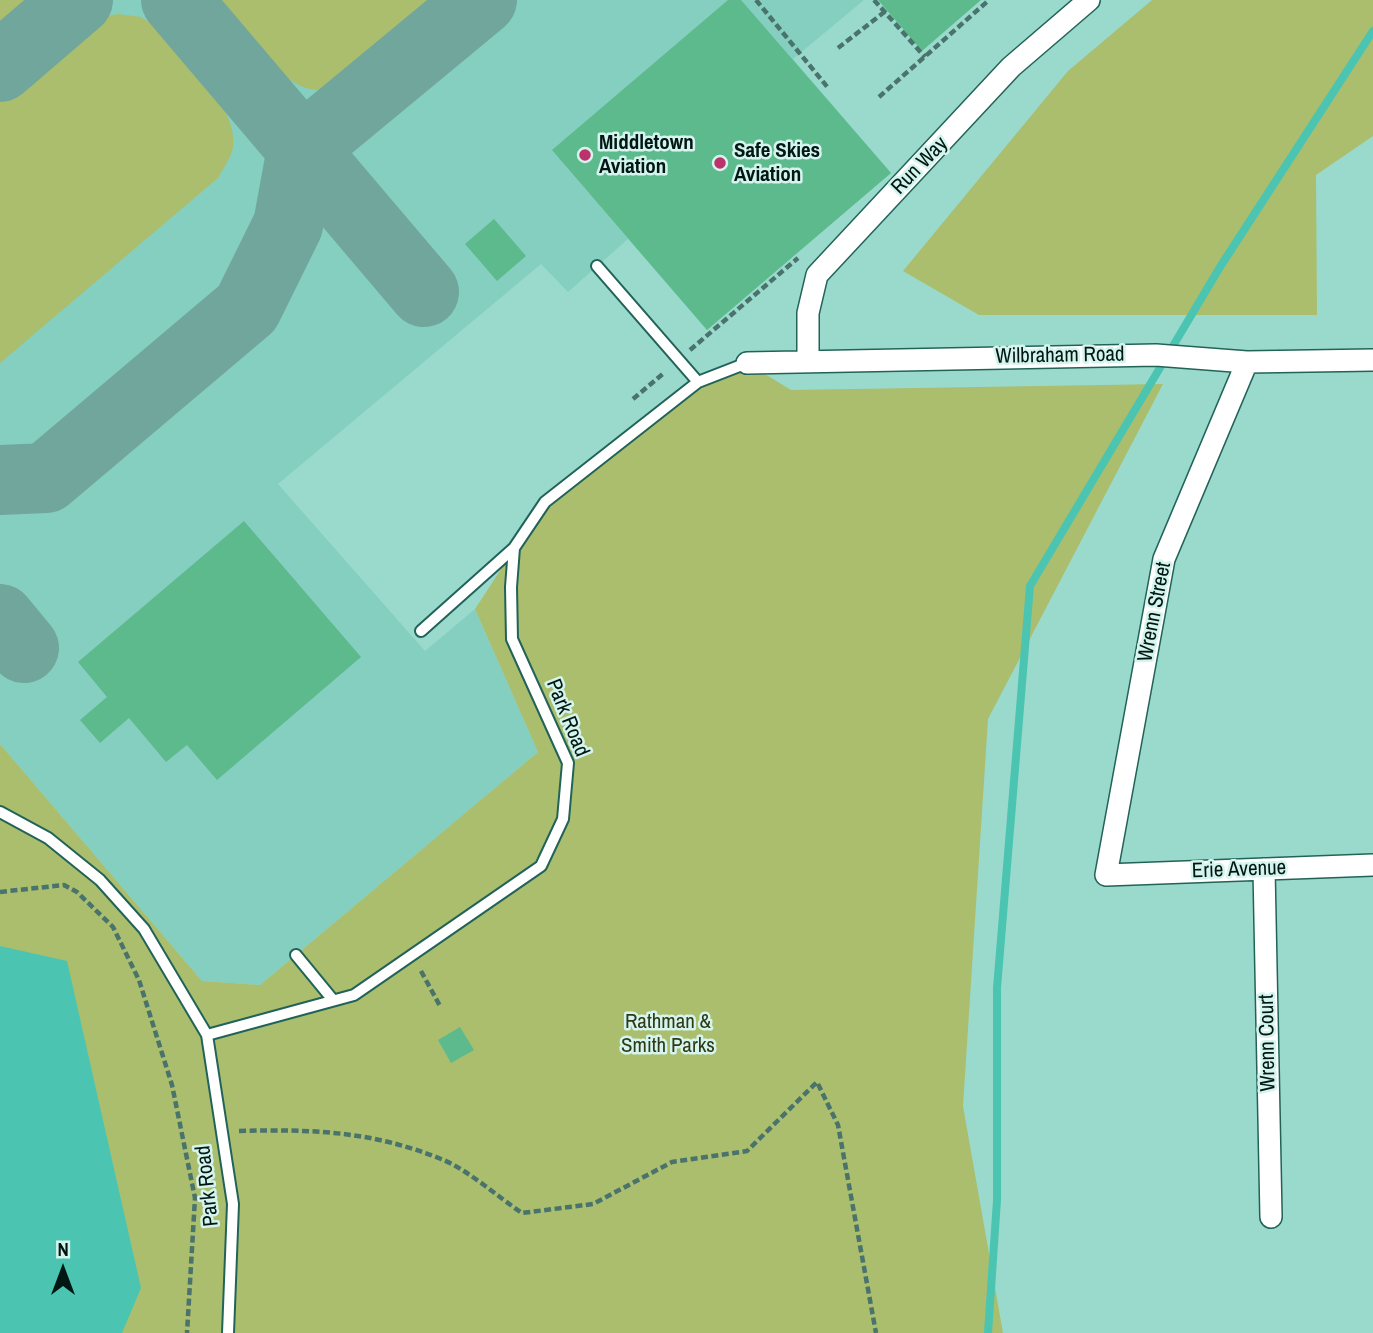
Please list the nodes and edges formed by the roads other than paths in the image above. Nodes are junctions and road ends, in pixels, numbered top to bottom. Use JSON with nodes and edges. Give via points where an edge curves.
{"nodes":[{"id":1,"x":1089,"y":0,"type":"edge"},
{"id":2,"x":597,"y":267,"type":"dead end"},
{"id":3,"x":1373,"y":360,"type":"edge"},
{"id":4,"x":808,"y":361,"type":"junction"},
{"id":5,"x":1247,"y":362,"type":"junction"},
{"id":6,"x":747,"y":363,"type":"joint"},
{"id":7,"x":698,"y":382,"type":"junction"},
{"id":8,"x":514,"y":548,"type":"junction"},
{"id":9,"x":421,"y":631,"type":"dead end"},
{"id":10,"x":0,"y":812,"type":"edge"},
{"id":11,"x":1373,"y":865,"type":"edge"},
{"id":12,"x":1264,"y":869,"type":"junction"},
{"id":13,"x":1106,"y":875,"type":"joint"},
{"id":14,"x":296,"y":955,"type":"dead end"},
{"id":15,"x":333,"y":1000,"type":"junction"},
{"id":16,"x":207,"y":1035,"type":"junction"},
{"id":17,"x":1271,"y":1217,"type":"dead end"},
{"id":18,"x":228,"y":1333,"type":"edge"}],
"edges":[{"from":1,"to":4,"type":"street","name":"Run Way","via":[[1011,67],[817,275],[808,313]]},
{"from":2,"to":7,"type":"lane"},
{"from":3,"to":5,"type":"street","name":"Wilbraham Road"},
{"from":4,"to":5,"type":"street","name":"Wilbraham Road","via":[[1156,355]]},
{"from":4,"to":6,"type":"street","name":"Wilbraham Road"},
{"from":5,"to":13,"type":"street","name":"Wrenn Street","via":[[1164,559]]},
{"from":6,"to":7,"type":"lane","name":"Park Road"},
{"from":7,"to":8,"type":"lane","name":"Park Road","via":[[545,502]]},
{"from":8,"to":9,"type":"lane"},
{"from":8,"to":15,"type":"lane","name":"Park Road","via":[[512,639],[568,763],[563,819],[541,866],[354,995]]},
{"from":10,"to":16,"type":"lane","name":"Park Road","via":[[47,838],[100,880],[144,929]]},
{"from":11,"to":12,"type":"street","name":"Erie Avenue"},
{"from":12,"to":13,"type":"street","name":"Erie Avenue"},
{"from":12,"to":17,"type":"street","name":"Wrenn Court"},
{"from":14,"to":15,"type":"lane"},
{"from":15,"to":16,"type":"lane","name":"Park Road"},
{"from":16,"to":18,"type":"lane","name":"Park Road","via":[[233,1204]]}]}
